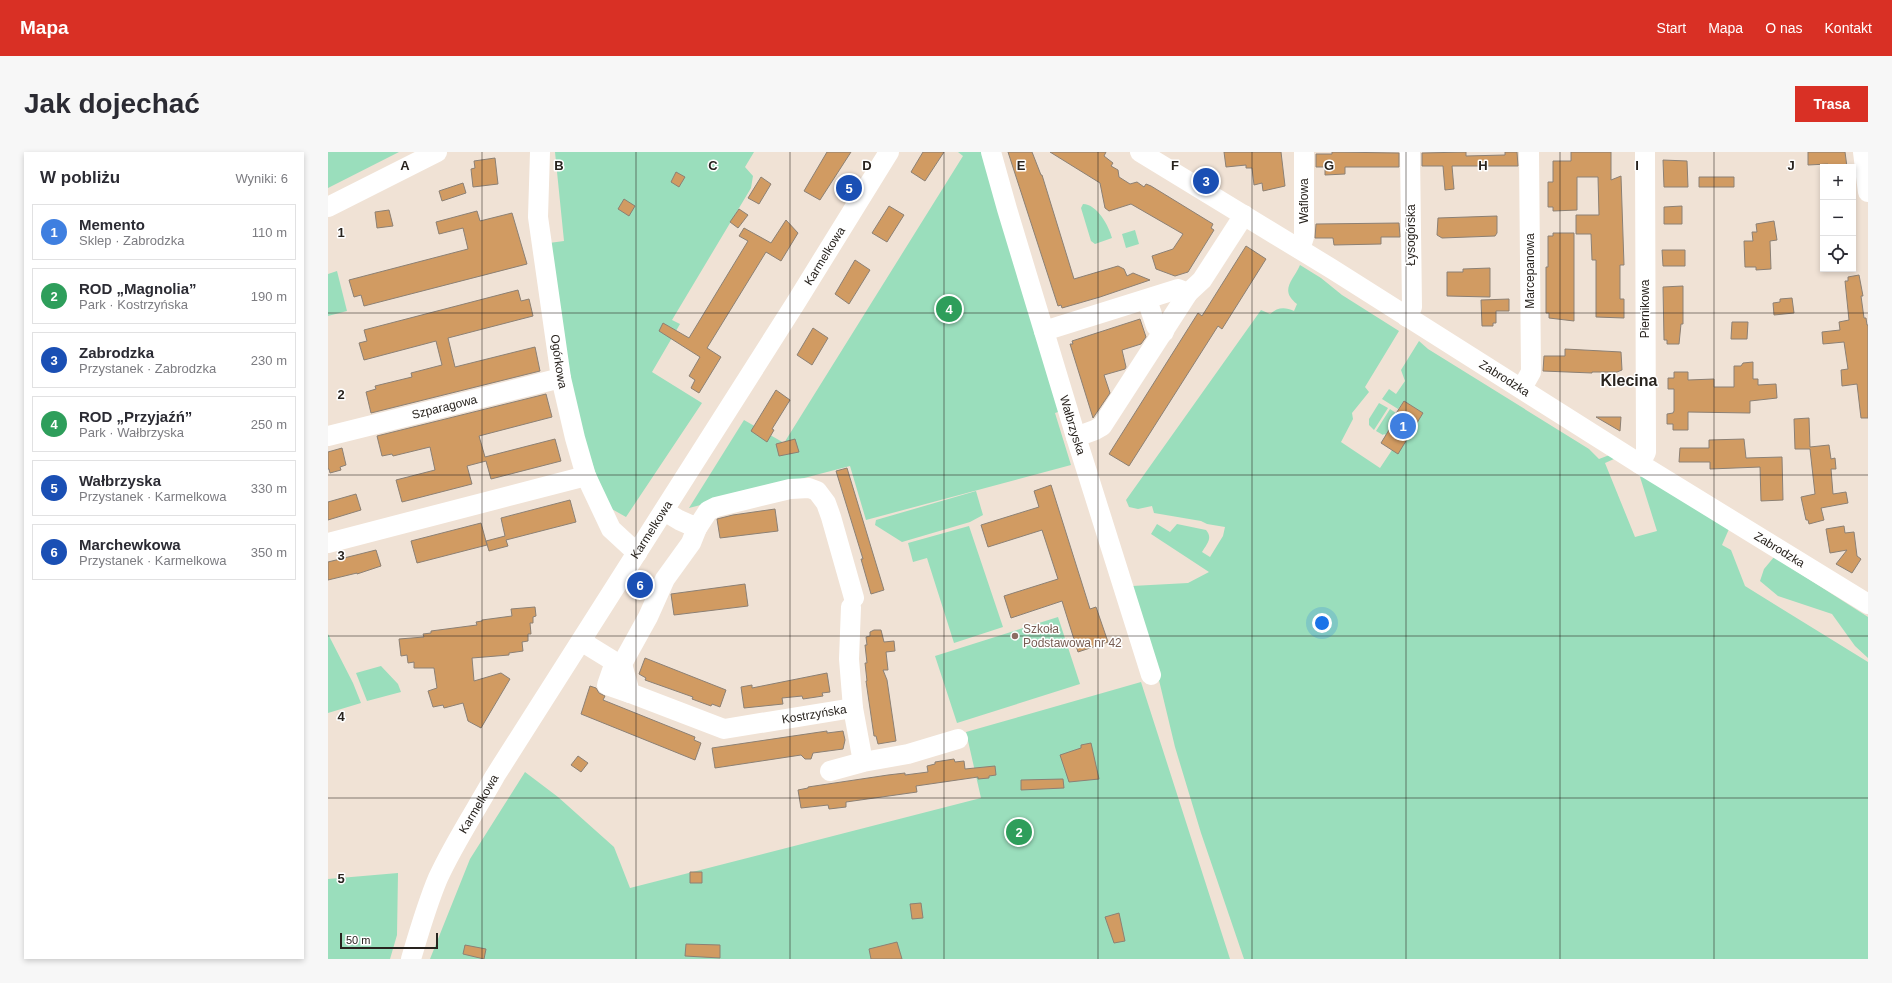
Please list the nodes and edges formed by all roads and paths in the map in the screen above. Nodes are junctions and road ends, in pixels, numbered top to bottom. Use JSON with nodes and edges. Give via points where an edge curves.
{"nodes":[{"id":1,"x":437,"y":152,"type":"edge"},
{"id":2,"x":540,"y":152,"type":"edge"},
{"id":3,"x":889,"y":152,"type":"edge"},
{"id":4,"x":991,"y":152,"type":"edge"},
{"id":5,"x":1140,"y":152,"type":"edge"},
{"id":6,"x":1304,"y":152,"type":"edge"},
{"id":7,"x":1410,"y":152,"type":"edge"},
{"id":8,"x":1529,"y":152,"type":"edge"},
{"id":9,"x":1645,"y":152,"type":"edge"},
{"id":10,"x":1863,"y":152,"type":"edge"},
{"id":11,"x":1868,"y":192,"type":"edge"},
{"id":12,"x":328,"y":207,"type":"edge"},
{"id":13,"x":1244,"y":215,"type":"junction"},
{"id":14,"x":1300,"y":250,"type":"junction"},
{"id":15,"x":1188,"y":293,"type":"junction"},
{"id":16,"x":1147,"y":300,"type":"junction"},
{"id":17,"x":1407,"y":317,"type":"junction"},
{"id":18,"x":1044,"y":332,"type":"junction"},
{"id":19,"x":1164,"y":332,"type":"junction"},
{"id":20,"x":561,"y":378,"type":"junction"},
{"id":21,"x":1522,"y":388,"type":"junction"},
{"id":22,"x":328,"y":436,"type":"edge"},
{"id":23,"x":1076,"y":437,"type":"junction"},
{"id":24,"x":1640,"y":464,"type":"junction"},
{"id":25,"x":586,"y":476,"type":"junction"},
{"id":26,"x":664,"y":511,"type":"junction"},
{"id":27,"x":697,"y":528,"type":"junction"},
{"id":28,"x":328,"y":543,"type":"edge"},
{"id":29,"x":637,"y":553,"type":"junction"},
{"id":30,"x":1868,"y":604,"type":"edge"},
{"id":31,"x":589,"y":646,"type":"dead end"},
{"id":32,"x":618,"y":663,"type":"junction"},
{"id":33,"x":1151,"y":675,"type":"dead end"},
{"id":34,"x":854,"y":708,"type":"junction"},
{"id":35,"x":958,"y":739,"type":"dead end"},
{"id":36,"x":863,"y":762,"type":"junction"},
{"id":37,"x":830,"y":771,"type":"dead end"},
{"id":38,"x":411,"y":959,"type":"edge"}],
"edges":[{"from":1,"to":12,"type":"street"},
{"from":2,"to":20,"type":"street","name":"Ogórkowa","via":[[538,217]]},
{"from":3,"to":26,"type":"street","name":"Karmelkowa"},
{"from":4,"to":18,"type":"street","name":"Wałbrzyska"},
{"from":5,"to":13,"type":"street","name":"Zabrodzka"},
{"from":6,"to":14,"type":"street","name":"Waflowa","via":[[1304,237]]},
{"from":7,"to":17,"type":"street","name":"Łysogórska","via":[[1412,307]]},
{"from":8,"to":21,"type":"street","name":"Marcepanowa","via":[[1531,372]]},
{"from":9,"to":24,"type":"street","name":"Piernikowa","via":[[1646,452]]},
{"from":10,"to":11,"type":"street"},
{"from":13,"to":14,"type":"street","name":"Zabrodzka"},
{"from":13,"to":15,"type":"street","via":[[1202,280]]},
{"from":14,"to":17,"type":"street","name":"Zabrodzka"},
{"from":15,"to":16,"type":"street","via":[[1178,289]]},
{"from":15,"to":19,"type":"street"},
{"from":16,"to":18,"type":"street"},
{"from":16,"to":19,"type":"street","via":[[1156,326]]},
{"from":17,"to":21,"type":"street","name":"Zabrodzka"},
{"from":18,"to":23,"type":"street","name":"Wałbrzyska"},
{"from":19,"to":23,"type":"street","via":[[1102,426]]},
{"from":20,"to":22,"type":"street","name":"Szparagowa"},
{"from":20,"to":25,"type":"street","name":"Ogórkowa"},
{"from":21,"to":24,"type":"street","name":"Zabrodzka"},
{"from":23,"to":33,"type":"street","name":"Wałbrzyska"},
{"from":24,"to":30,"type":"street","name":"Zabrodzka"},
{"from":25,"to":28,"type":"street"},
{"from":25,"to":29,"type":"street","name":"Ogórkowa","via":[[611,529]]},
{"from":26,"to":27,"type":"street"},
{"from":26,"to":29,"type":"street","name":"Karmelkowa"},
{"from":27,"to":32,"type":"street","via":[[691,543],[665,579],[648,617]]},
{"from":27,"to":34,"type":"street","via":[[708,512],[716,506],[790,489],[810,488],[817,491],[832,517],[853,602],[849,659]]},
{"from":29,"to":38,"type":"street","name":"Karmelkowa","via":[[495,776],[458,839],[439,877]]},
{"from":31,"to":32,"type":"street"},
{"from":32,"to":34,"type":"street","name":"Kostrzyńska","via":[[630,693],[724,729]]},
{"from":34,"to":36,"type":"street","name":"Kostrzyńska"},
{"from":35,"to":36,"type":"street","via":[[908,754]]},
{"from":36,"to":37,"type":"street"}]}
